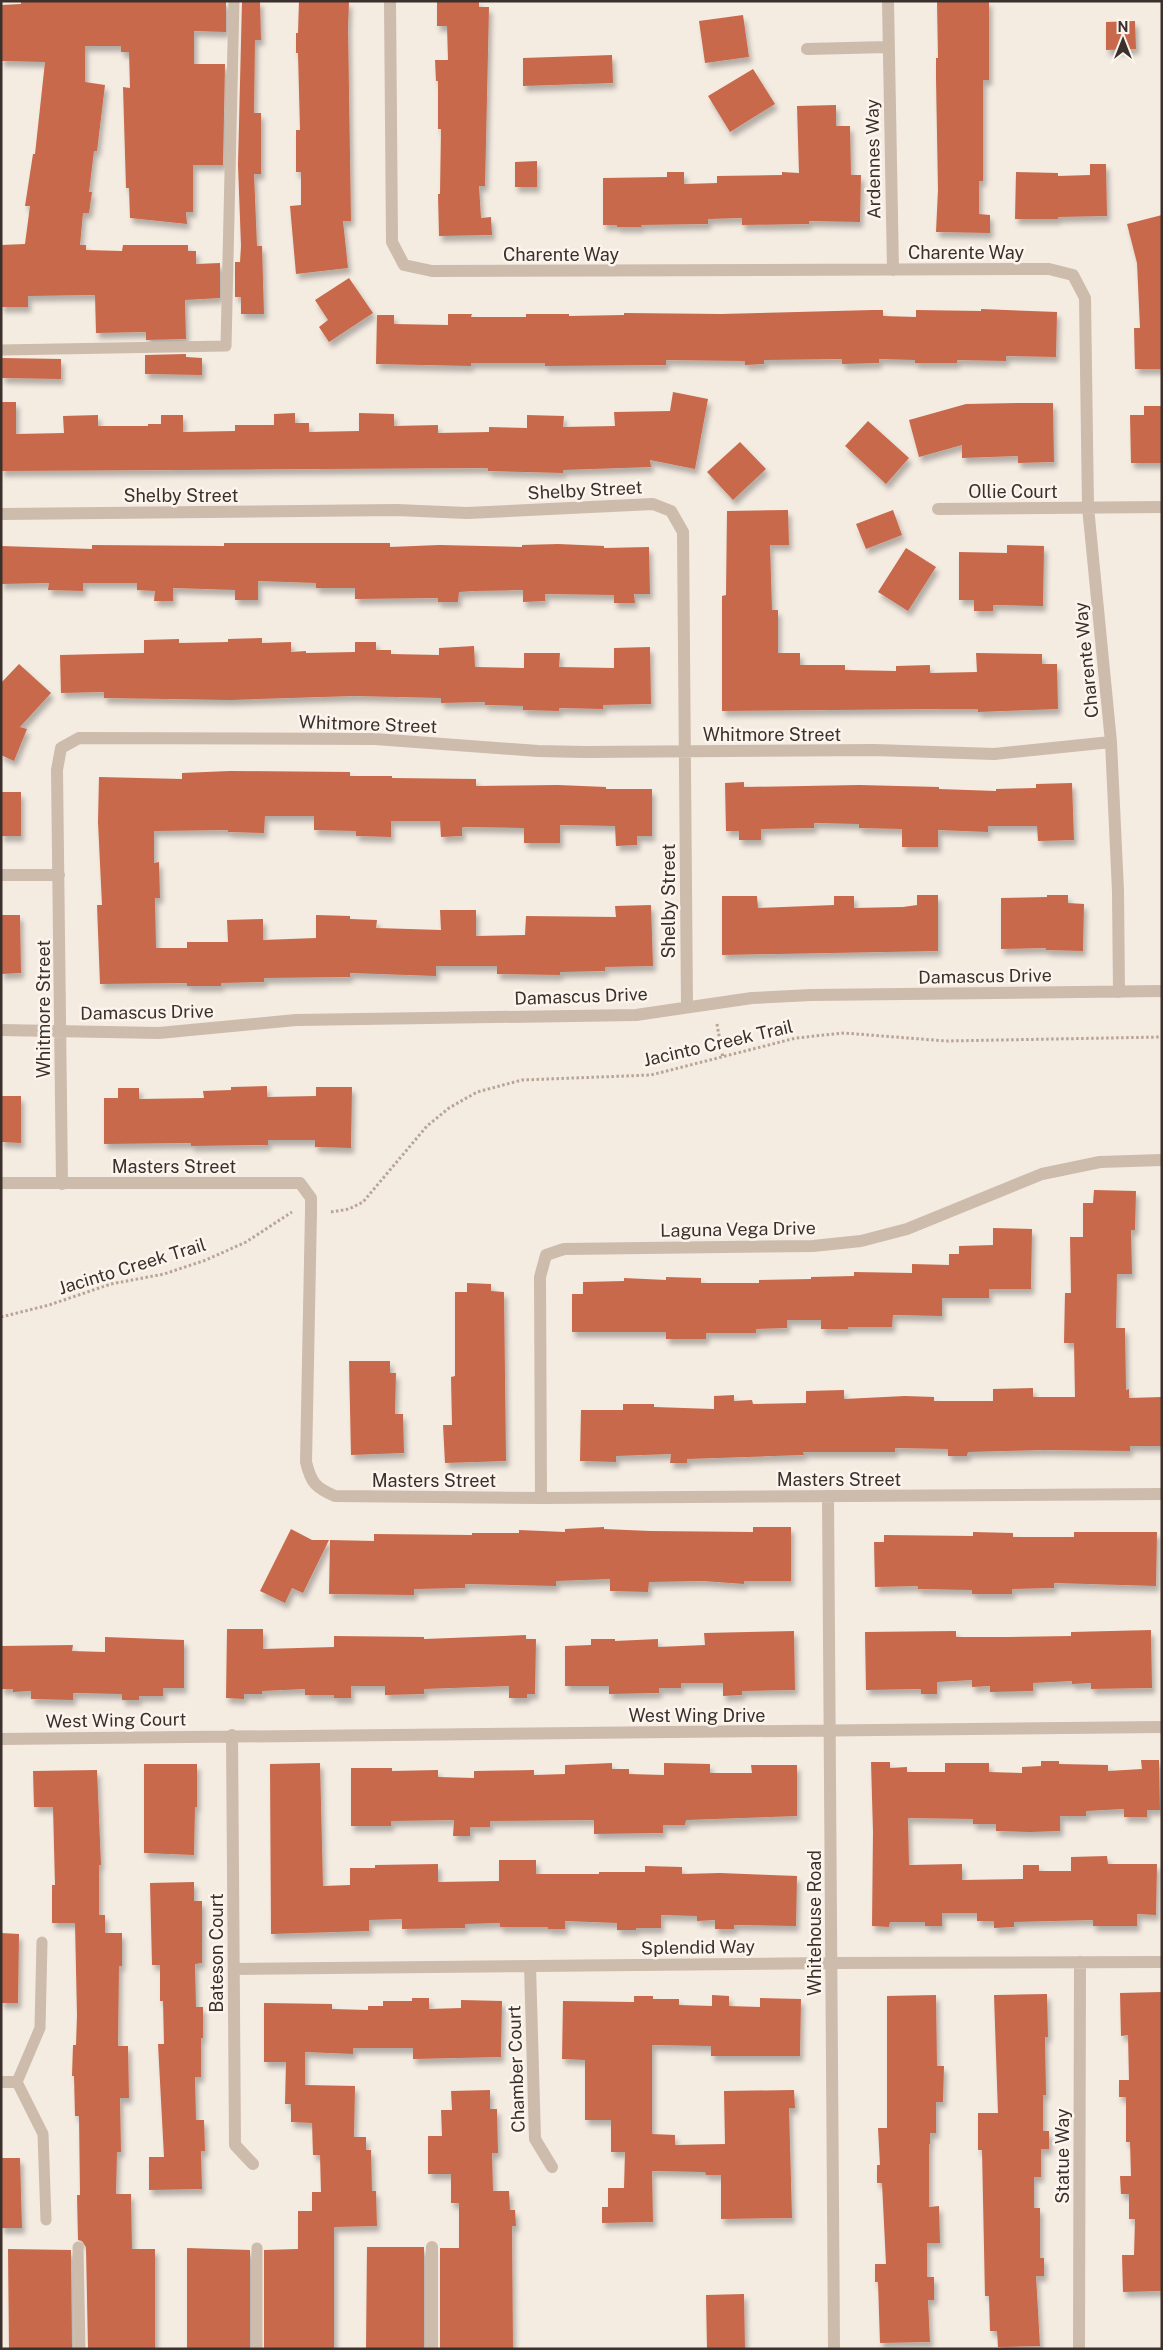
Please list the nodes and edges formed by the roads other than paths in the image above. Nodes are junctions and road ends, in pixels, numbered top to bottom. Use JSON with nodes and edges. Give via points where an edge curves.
{"nodes":[{"id":1,"x":234,"y":1,"type":"edge"},
{"id":2,"x":390,"y":1,"type":"edge"},
{"id":3,"x":888,"y":1,"type":"edge"},
{"id":4,"x":888,"y":47,"type":"junction"},
{"id":5,"x":807,"y":50,"type":"dead end"},
{"id":6,"x":893,"y":270,"type":"junction"},
{"id":7,"x":1,"y":350,"type":"edge"},
{"id":8,"x":1162,"y":506,"type":"edge"},
{"id":9,"x":1088,"y":507,"type":"junction"},
{"id":10,"x":938,"y":509,"type":"dead end"},
{"id":11,"x":1,"y":514,"type":"edge"},
{"id":12,"x":1111,"y":742,"type":"junction"},
{"id":13,"x":685,"y":752,"type":"junction"},
{"id":14,"x":1,"y":875,"type":"edge"},
{"id":15,"x":60,"y":875,"type":"junction"},
{"id":16,"x":1162,"y":991,"type":"edge"},
{"id":17,"x":1120,"y":992,"type":"junction"},
{"id":18,"x":686,"y":1006,"type":"junction"},
{"id":19,"x":1,"y":1030,"type":"edge"},
{"id":20,"x":61,"y":1031,"type":"junction"},
{"id":21,"x":1162,"y":1160,"type":"edge"},
{"id":22,"x":1,"y":1183,"type":"edge"},
{"id":23,"x":62,"y":1184,"type":"junction"},
{"id":24,"x":1162,"y":1494,"type":"edge"},
{"id":25,"x":828,"y":1496,"type":"junction"},
{"id":26,"x":541,"y":1498,"type":"junction"},
{"id":27,"x":1162,"y":1728,"type":"edge"},
{"id":28,"x":830,"y":1732,"type":"junction"},
{"id":29,"x":232,"y":1735,"type":"junction"},
{"id":30,"x":1,"y":1739,"type":"edge"},
{"id":31,"x":42,"y":1942,"type":"dead end"},
{"id":32,"x":1080,"y":1962,"type":"junction"},
{"id":33,"x":1162,"y":1962,"type":"edge"},
{"id":34,"x":832,"y":1963,"type":"junction"},
{"id":35,"x":530,"y":1966,"type":"junction"},
{"id":36,"x":234,"y":1969,"type":"junction"},
{"id":37,"x":1,"y":2082,"type":"edge"},
{"id":38,"x":17,"y":2082,"type":"junction"},
{"id":39,"x":253,"y":2164,"type":"dead end"},
{"id":40,"x":552,"y":2167,"type":"dead end"},
{"id":41,"x":46,"y":2220,"type":"dead end"},
{"id":42,"x":78,"y":2247,"type":"dead end"},
{"id":43,"x":432,"y":2247,"type":"dead end"},
{"id":44,"x":257,"y":2248,"type":"dead end"},
{"id":45,"x":80,"y":2349,"type":"edge"},
{"id":46,"x":257,"y":2349,"type":"edge"},
{"id":47,"x":432,"y":2349,"type":"edge"},
{"id":48,"x":834,"y":2349,"type":"edge"},
{"id":49,"x":1079,"y":2349,"type":"edge"}],
"edges":[{"from":1,"to":7,"type":"lane","via":[[226,346]]},
{"from":2,"to":6,"type":"street","name":"Charente Way","via":[[392,242],[404,265],[432,272]]},
{"from":3,"to":4,"type":"street","name":"Ardennes Way"},
{"from":4,"to":5,"type":"street"},
{"from":4,"to":6,"type":"street","name":"Ardennes Way"},
{"from":6,"to":9,"type":"street","name":"Charente Way","via":[[1049,269],[1073,274],[1085,298]]},
{"from":8,"to":9,"type":"street","name":"Ollie Court"},
{"from":9,"to":10,"type":"street","name":"Ollie Court"},
{"from":9,"to":12,"type":"street","name":"Charente Way"},
{"from":11,"to":13,"type":"street","name":"Shelby Street","via":[[396,510],[467,513],[653,504],[671,511],[683,532]]},
{"from":12,"to":13,"type":"street","name":"Whitmore Street","via":[[994,754],[874,750]]},
{"from":12,"to":17,"type":"street","name":"Charente Way"},
{"from":13,"to":15,"type":"street","name":"Whitmore Street","via":[[538,752],[375,738],[79,738],[61,748],[57,770]]},
{"from":13,"to":18,"type":"street","name":"Shelby Street"},
{"from":14,"to":15,"type":"street"},
{"from":15,"to":20,"type":"street","name":"Whitmore Street"},
{"from":16,"to":17,"type":"street","name":"Damascus Drive"},
{"from":17,"to":18,"type":"street","name":"Damascus Drive","via":[[811,995]]},
{"from":18,"to":20,"type":"street","name":"Damascus Drive","via":[[636,1015],[296,1020],[159,1033]]},
{"from":19,"to":20,"type":"street","name":"Damascus Drive"},
{"from":20,"to":23,"type":"street","name":"Whitmore Street"},
{"from":21,"to":26,"type":"street","name":"Laguna Vega Drive","via":[[1100,1162],[1042,1174],[907,1230],[860,1241],[813,1246],[564,1248],[546,1255],[540,1277]]},
{"from":22,"to":23,"type":"street","name":"Masters Street"},
{"from":23,"to":26,"type":"street","name":"Masters Street","via":[[300,1183],[311,1198],[306,1462],[310,1477],[319,1490],[336,1496]]},
{"from":24,"to":25,"type":"street","name":"Masters Street"},
{"from":25,"to":26,"type":"street","name":"Masters Street"},
{"from":25,"to":28,"type":"street","name":"Whitehouse Road"},
{"from":27,"to":28,"type":"street","name":"West Wing Drive"},
{"from":28,"to":29,"type":"street","name":"West Wing Drive"},
{"from":28,"to":34,"type":"street","name":"Whitehouse Road"},
{"from":29,"to":30,"type":"street","name":"West Wing Court"},
{"from":29,"to":36,"type":"street","name":"Bateson Court"},
{"from":31,"to":38,"type":"lane","via":[[40,2028]]},
{"from":32,"to":33,"type":"street","name":"Splendid Way"},
{"from":32,"to":34,"type":"street","name":"Splendid Way"},
{"from":32,"to":49,"type":"street","name":"Statue Way"},
{"from":34,"to":35,"type":"street","name":"Splendid Way"},
{"from":34,"to":48,"type":"street","name":"Whitehouse Road"},
{"from":35,"to":36,"type":"street","name":"Splendid Way"},
{"from":35,"to":40,"type":"street","name":"Chamber Court","via":[[535,2140]]},
{"from":36,"to":39,"type":"street","name":"Bateson Court","via":[[235,2145]]},
{"from":37,"to":38,"type":"street"},
{"from":38,"to":41,"type":"lane","via":[[43,2134]]},
{"from":42,"to":45,"type":"lane"},
{"from":43,"to":47,"type":"street"},
{"from":44,"to":46,"type":"lane"}]}
